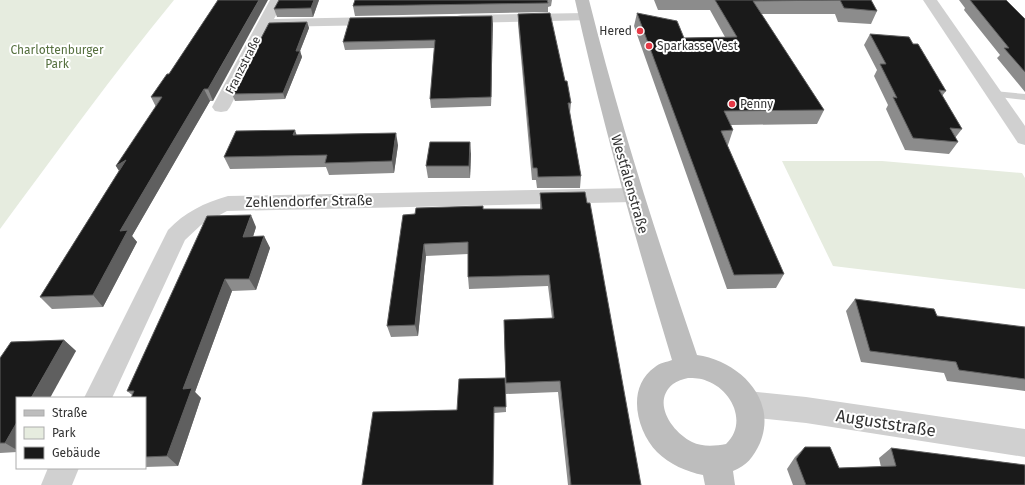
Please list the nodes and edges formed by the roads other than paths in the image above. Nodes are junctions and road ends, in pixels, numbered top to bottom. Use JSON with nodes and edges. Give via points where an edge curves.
{"nodes":[{"id":1,"x":277,"y":0,"type":"edge"},
{"id":2,"x":930,"y":0,"type":"edge"},
{"id":3,"x":584,"y":9,"type":"edge"},
{"id":4,"x":445,"y":20,"type":"edge"},
{"id":5,"x":390,"y":21,"type":"edge"},
{"id":6,"x":265,"y":23,"type":"junction"},
{"id":7,"x":994,"y":94,"type":"junction"},
{"id":8,"x":1025,"y":97,"type":"edge"},
{"id":9,"x":221,"y":107,"type":"dead end"},
{"id":10,"x":1025,"y":139,"type":"edge"},
{"id":11,"x":633,"y":195,"type":"junction"},
{"id":12,"x":687,"y":366,"type":"junction"},
{"id":13,"x":98,"y":397,"type":"edge"},
{"id":14,"x":748,"y":404,"type":"junction"},
{"id":15,"x":1025,"y":444,"type":"edge"},
{"id":16,"x":64,"y":469,"type":"edge"},
{"id":17,"x":718,"y":473,"type":"edge"},
{"id":18,"x":56,"y":485,"type":"edge"}],
"edges":[{"from":1,"to":6,"type":"street","name":"Franzstraße"},
{"from":2,"to":7,"type":"street"},
{"from":3,"to":4,"type":"street"},
{"from":3,"to":11,"type":"main road","name":"Westfalenstraße"},
{"from":5,"to":6,"type":"street","name":"Franzstraße"},
{"from":6,"to":9,"type":"street","name":"Franzstraße"},
{"from":7,"to":8,"type":"lane"},
{"from":7,"to":10,"type":"street"},
{"from":11,"to":12,"type":"main road","name":"Westfalenstraße"},
{"from":11,"to":13,"type":"street","name":"Zehlendorfer Straße","via":[[228,203],[209,209],[186,224],[176,236]]},
{"from":12,"to":14,"type":"main road","via":[[701,367],[728,380],[740,390]]},
{"from":12,"to":17,"type":"main road","via":[[673,369],[661,376],[653,386],[649,399],[650,414],[657,429],[672,446],[699,459]]},
{"from":14,"to":15,"type":"street","name":"Auguststraße","via":[[806,410]]},
{"from":14,"to":17,"type":"main road","via":[[752,423],[748,441]]},
{"from":16,"to":18,"type":"street"}]}
